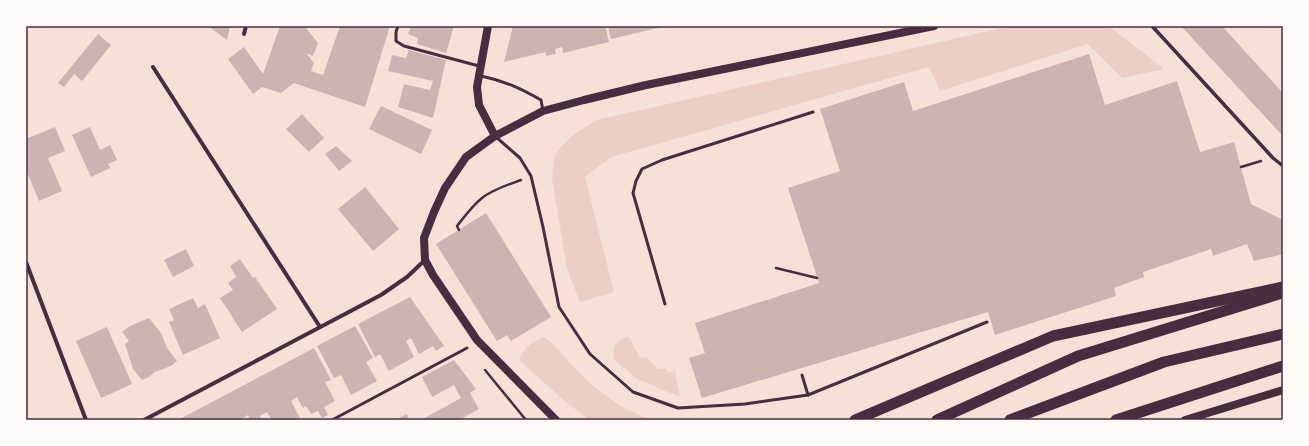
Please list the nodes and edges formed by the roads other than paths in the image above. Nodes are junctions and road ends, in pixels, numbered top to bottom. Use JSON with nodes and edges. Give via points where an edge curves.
{"nodes":[{"id":1,"x":246,"y":26,"type":"edge"},
{"id":2,"x":398,"y":26,"type":"edge"},
{"id":3,"x":488,"y":26,"type":"edge"},
{"id":4,"x":934,"y":26,"type":"edge"},
{"id":5,"x":1152,"y":26,"type":"edge"},
{"id":6,"x":244,"y":34,"type":"dead end"},
{"id":7,"x":153,"y":67,"type":"dead end"},
{"id":8,"x":481,"y":67,"type":"junction"},
{"id":9,"x":479,"y":75,"type":"junction"},
{"id":10,"x":543,"y":111,"type":"junction"},
{"id":11,"x":813,"y":112,"type":"dead end"},
{"id":12,"x":495,"y":136,"type":"junction"},
{"id":13,"x":1283,"y":166,"type":"edge"},
{"id":14,"x":425,"y":260,"type":"junction"},
{"id":15,"x":26,"y":262,"type":"edge"},
{"id":16,"x":1283,"y":286,"type":"edge"},
{"id":17,"x":1283,"y":293,"type":"edge"},
{"id":18,"x":665,"y":304,"type":"dead end"},
{"id":19,"x":988,"y":322,"type":"dead end"},
{"id":20,"x":320,"y":327,"type":"junction"},
{"id":21,"x":1283,"y":334,"type":"edge"},
{"id":22,"x":467,"y":348,"type":"road end"},
{"id":23,"x":1283,"y":366,"type":"edge"},
{"id":24,"x":802,"y":375,"type":"dead end"},
{"id":25,"x":1283,"y":390,"type":"edge"},
{"id":26,"x":808,"y":395,"type":"junction"},
{"id":27,"x":86,"y":420,"type":"edge"},
{"id":28,"x":144,"y":420,"type":"edge"},
{"id":29,"x":332,"y":420,"type":"edge"},
{"id":30,"x":556,"y":420,"type":"edge"},
{"id":31,"x":855,"y":420,"type":"edge"},
{"id":32,"x":937,"y":420,"type":"edge"},
{"id":33,"x":1010,"y":420,"type":"edge"},
{"id":34,"x":1116,"y":420,"type":"edge"},
{"id":35,"x":1185,"y":420,"type":"edge"}],
"edges":[{"from":1,"to":6,"type":"street"},
{"from":2,"to":8,"type":"lane","via":[[396,41],[404,46]]},
{"from":3,"to":8,"type":"main road"},
{"from":4,"to":10,"type":"main road","via":[[646,86]]},
{"from":5,"to":13,"type":"street"},
{"from":7,"to":20,"type":"street"},
{"from":8,"to":9,"type":"main road"},
{"from":9,"to":10,"type":"lane","via":[[520,88],[541,100]]},
{"from":9,"to":12,"type":"main road","via":[[479,105]]},
{"from":10,"to":12,"type":"main road"},
{"from":11,"to":18,"type":"lane","via":[[662,160],[642,169],[633,193]]},
{"from":12,"to":14,"type":"main road","via":[[466,157],[445,188],[424,238]]},
{"from":12,"to":26,"type":"lane","via":[[520,158],[531,176],[559,307],[590,354],[633,392],[678,408],[745,404]]},
{"from":14,"to":20,"type":"street","via":[[407,277],[381,295]]},
{"from":14,"to":30,"type":"main road","via":[[477,340]]},
{"from":15,"to":27,"type":"street"},
{"from":16,"to":31,"type":"highway","via":[[1052,336]]},
{"from":17,"to":32,"type":"highway","via":[[1078,356]]},
{"from":19,"to":26,"type":"lane"},
{"from":20,"to":28,"type":"street"},
{"from":21,"to":33,"type":"highway","via":[[1164,362]]},
{"from":22,"to":29,"type":"lane"},
{"from":23,"to":34,"type":"highway"},
{"from":24,"to":26,"type":"lane"},
{"from":25,"to":35,"type":"main road"}]}
